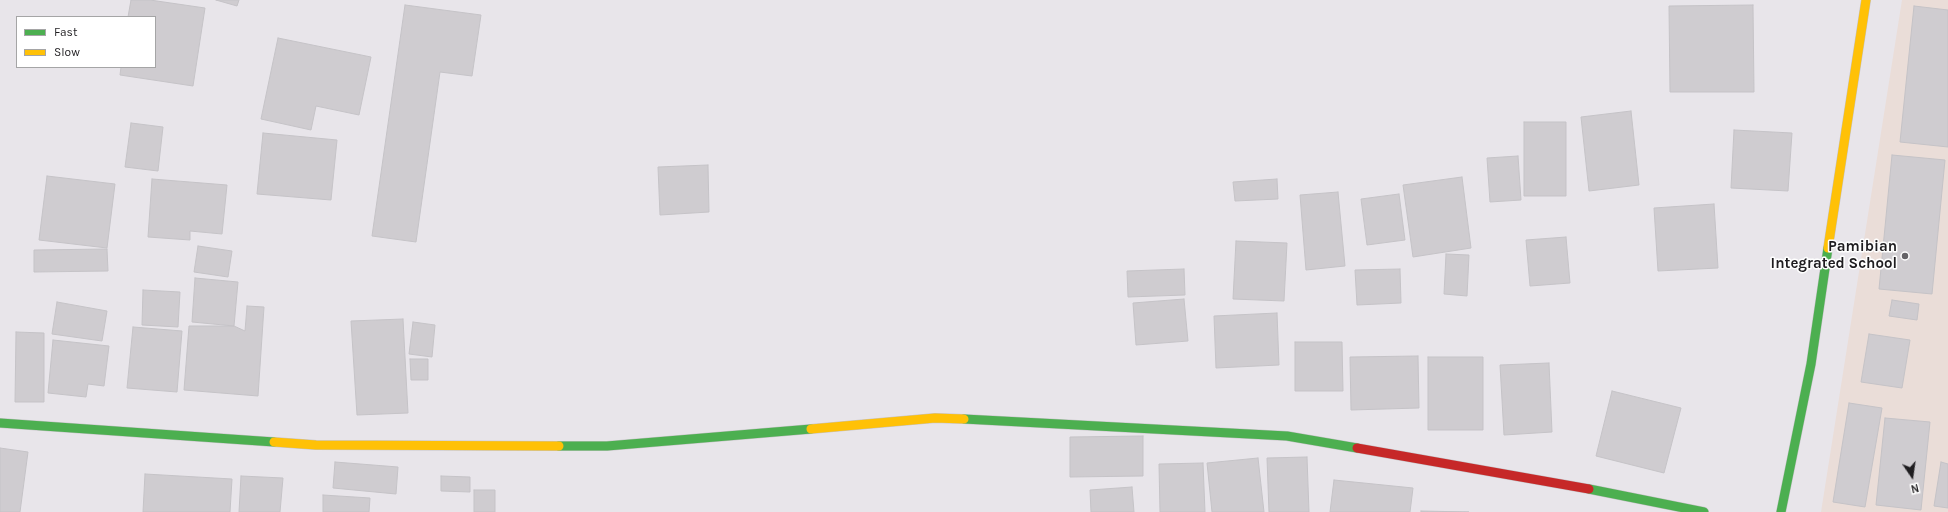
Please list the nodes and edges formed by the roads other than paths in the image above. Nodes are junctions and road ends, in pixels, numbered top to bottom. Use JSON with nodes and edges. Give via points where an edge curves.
{"nodes":[{"id":1,"x":1866,"y":0,"type":"edge"},
{"id":2,"x":0,"y":423,"type":"edge"},
{"id":3,"x":1704,"y":512,"type":"edge"},
{"id":4,"x":1781,"y":512,"type":"edge"}],
"edges":[{"from":1,"to":4,"type":"street","via":[[1811,364]]},
{"from":2,"to":3,"type":"street","via":[[316,445],[607,446],[935,418],[1287,436],[1539,479]]}]}
